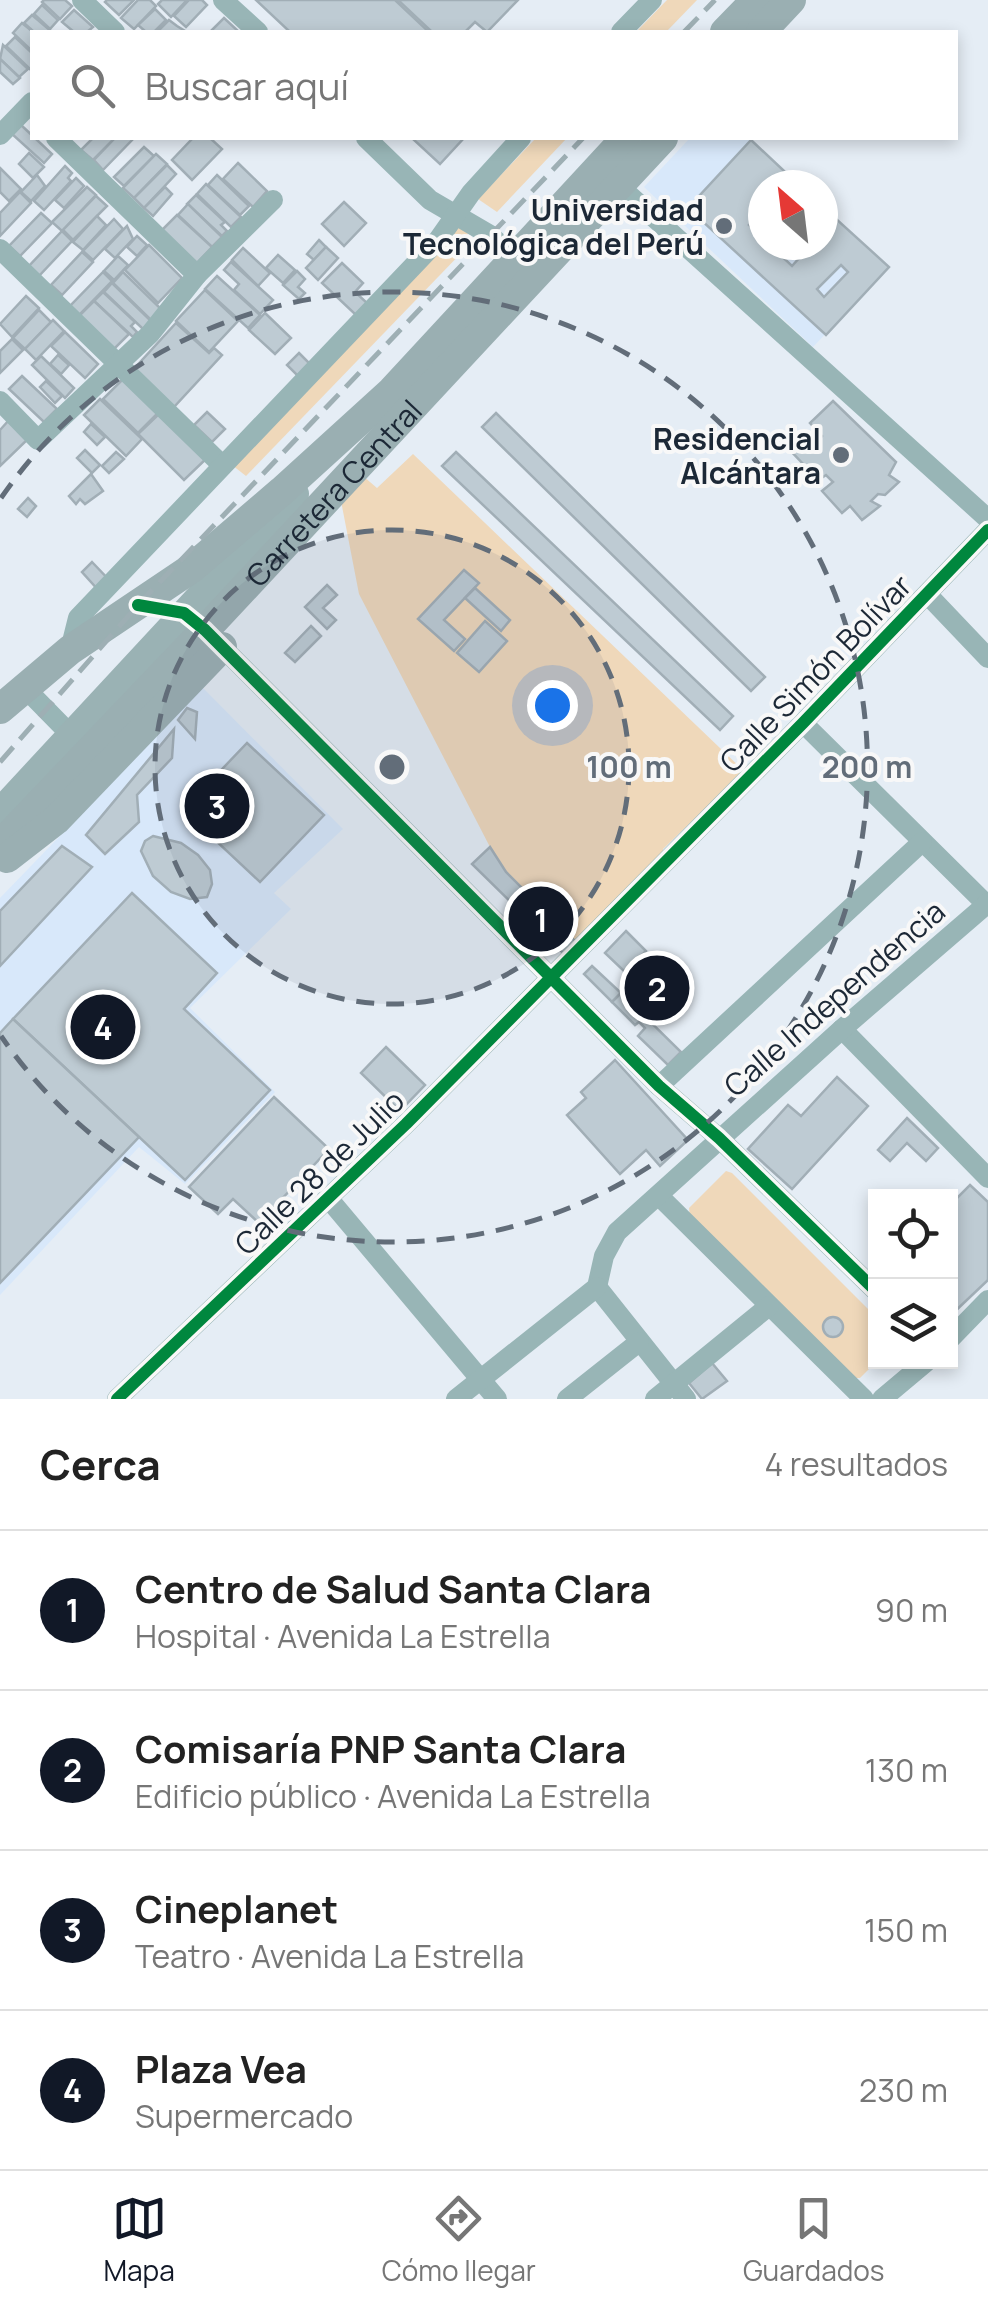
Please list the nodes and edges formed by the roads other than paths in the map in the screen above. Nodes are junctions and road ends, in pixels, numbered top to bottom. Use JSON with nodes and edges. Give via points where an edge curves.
{"nodes":[{"id":1,"x":82,"y":0,"type":"edge"},
{"id":2,"x":222,"y":0,"type":"edge"},
{"id":3,"x":652,"y":0,"type":"edge"},
{"id":4,"x":756,"y":0,"type":"edge"},
{"id":5,"x":791,"y":0,"type":"edge"},
{"id":6,"x":109,"y":30,"type":"edge"},
{"id":7,"x":256,"y":30,"type":"edge"},
{"id":8,"x":623,"y":30,"type":"edge"},
{"id":9,"x":727,"y":30,"type":"edge"},
{"id":10,"x":763,"y":30,"type":"edge"},
{"id":11,"x":30,"y":108,"type":"edge"},
{"id":12,"x":0,"y":135,"type":"edge"},
{"id":13,"x":58,"y":140,"type":"edge"},
{"id":14,"x":368,"y":140,"type":"edge"},
{"id":15,"x":519,"y":140,"type":"edge"},
{"id":16,"x":624,"y":140,"type":"edge"},
{"id":17,"x":661,"y":140,"type":"edge"},
{"id":18,"x":618,"y":185,"type":"junction"},
{"id":19,"x":273,"y":200,"type":"dead end"},
{"id":20,"x":457,"y":214,"type":"junction"},
{"id":21,"x":0,"y":249,"type":"edge"},
{"id":22,"x":524,"y":266,"type":"junction"},
{"id":23,"x":198,"y":276,"type":"junction"},
{"id":24,"x":118,"y":366,"type":"junction"},
{"id":25,"x":392,"y":391,"type":"junction"},
{"id":26,"x":0,"y":401,"type":"edge"},
{"id":27,"x":222,"y":465,"type":"junction"},
{"id":28,"x":988,"y":519,"type":"edge"},
{"id":29,"x":988,"y":530,"type":"edge"},
{"id":30,"x":927,"y":594,"type":"junction"},
{"id":31,"x":138,"y":605,"type":"junction"},
{"id":32,"x":204,"y":630,"type":"junction"},
{"id":33,"x":70,"y":650,"type":"junction"},
{"id":34,"x":988,"y":658,"type":"edge"},
{"id":35,"x":24,"y":687,"type":"junction"},
{"id":36,"x":0,"y":710,"type":"edge"},
{"id":37,"x":804,"y":723,"type":"junction"},
{"id":38,"x":71,"y":735,"type":"junction"},
{"id":39,"x":0,"y":812,"type":"edge"},
{"id":40,"x":922,"y":842,"type":"junction"},
{"id":41,"x":0,"y":845,"type":"edge"},
{"id":42,"x":0,"y":862,"type":"edge"},
{"id":43,"x":987,"y":904,"type":"edge"},
{"id":44,"x":551,"y":977,"type":"junction"},
{"id":45,"x":842,"y":1029,"type":"junction"},
{"id":46,"x":659,"y":1086,"type":"junction"},
{"id":47,"x":719,"y":1138,"type":"junction"},
{"id":48,"x":988,"y":1178,"type":"edge"},
{"id":49,"x":659,"y":1196,"type":"junction"},
{"id":50,"x":328,"y":1198,"type":"junction"},
{"id":51,"x":868,"y":1283,"type":"edge"},
{"id":52,"x":597,"y":1287,"type":"junction"},
{"id":53,"x":988,"y":1300,"type":"edge"},
{"id":54,"x":770,"y":1306,"type":"junction"},
{"id":55,"x":958,"y":1331,"type":"edge"},
{"id":56,"x":639,"y":1342,"type":"junction"},
{"id":57,"x":918,"y":1369,"type":"edge"},
{"id":58,"x":482,"y":1380,"type":"junction"},
{"id":59,"x":679,"y":1392,"type":"edge"},
{"id":60,"x":118,"y":1399,"type":"edge"},
{"id":61,"x":456,"y":1399,"type":"edge"},
{"id":62,"x":497,"y":1399,"type":"edge"},
{"id":63,"x":566,"y":1399,"type":"edge"},
{"id":64,"x":655,"y":1399,"type":"edge"},
{"id":65,"x":864,"y":1399,"type":"edge"},
{"id":66,"x":882,"y":1399,"type":"edge"}],
"edges":[{"from":1,"to":6,"type":"street"},
{"from":2,"to":7,"type":"street"},
{"from":3,"to":8,"type":"street"},
{"from":4,"to":9,"type":"highway"},
{"from":5,"to":10,"type":"highway"},
{"from":11,"to":12,"type":"street"},
{"from":13,"to":23,"type":"street"},
{"from":14,"to":20,"type":"street","via":[[430,200]]},
{"from":15,"to":20,"type":"street"},
{"from":16,"to":22,"type":"highway","name":"Carretera Central"},
{"from":17,"to":18,"type":"highway","name":"Carretera Central"},
{"from":18,"to":22,"type":"highway","name":"Carretera Central"},
{"from":18,"to":28,"type":"street"},
{"from":19,"to":23,"type":"street"},
{"from":20,"to":22,"type":"street"},
{"from":20,"to":27,"type":"street"},
{"from":21,"to":24,"type":"street"},
{"from":22,"to":25,"type":"highway","name":"Carretera Central"},
{"from":22,"to":32,"type":"highway","name":"Carretera Central"},
{"from":23,"to":24,"type":"street"},
{"from":24,"to":26,"type":"street","via":[[38,440]]},
{"from":24,"to":27,"type":"street"},
{"from":25,"to":31,"type":"highway","via":[[242,527]]},
{"from":25,"to":32,"type":"main road","name":"Carretera Central"},
{"from":27,"to":33,"type":"street","via":[[78,618]]},
{"from":29,"to":30,"type":"street","name":"Calle Simón Bolívar"},
{"from":30,"to":34,"type":"street"},
{"from":30,"to":37,"type":"street","name":"Calle Simón Bolívar"},
{"from":31,"to":32,"type":"street"},
{"from":31,"to":33,"type":"highway"},
{"from":32,"to":38,"type":"main road","name":"Carretera Central"},
{"from":32,"to":41,"type":"highway","name":"Carretera Central"},
{"from":32,"to":42,"type":"highway","via":[[56,820]]},
{"from":32,"to":44,"type":"street"},
{"from":33,"to":35,"type":"highway"},
{"from":35,"to":36,"type":"highway"},
{"from":35,"to":38,"type":"street"},
{"from":37,"to":40,"type":"street"},
{"from":37,"to":44,"type":"street","name":"Calle Simón Bolívar"},
{"from":38,"to":39,"type":"main road","name":"Carretera Central"},
{"from":40,"to":43,"type":"street"},
{"from":40,"to":46,"type":"street"},
{"from":43,"to":45,"type":"street","name":"Calle Independencia"},
{"from":44,"to":46,"type":"street"},
{"from":44,"to":50,"type":"street","name":"Calle 28 de Julio"},
{"from":45,"to":47,"type":"street","name":"Calle Independencia"},
{"from":45,"to":48,"type":"street"},
{"from":46,"to":47,"type":"street"},
{"from":47,"to":49,"type":"street","name":"Calle Independencia"},
{"from":47,"to":51,"type":"street"},
{"from":49,"to":52,"type":"street","name":"Calle Independencia","via":[[617,1232]]},
{"from":49,"to":54,"type":"street"},
{"from":50,"to":58,"type":"street"},
{"from":50,"to":60,"type":"street","name":"Calle 28 de Julio"},
{"from":52,"to":56,"type":"street"},
{"from":52,"to":58,"type":"street"},
{"from":53,"to":55,"type":"street"},
{"from":54,"to":59,"type":"street"},
{"from":54,"to":65,"type":"street"},
{"from":56,"to":59,"type":"street"},
{"from":56,"to":63,"type":"street"},
{"from":57,"to":66,"type":"street"},
{"from":58,"to":61,"type":"street"},
{"from":58,"to":62,"type":"street"},
{"from":59,"to":64,"type":"street"}]}
